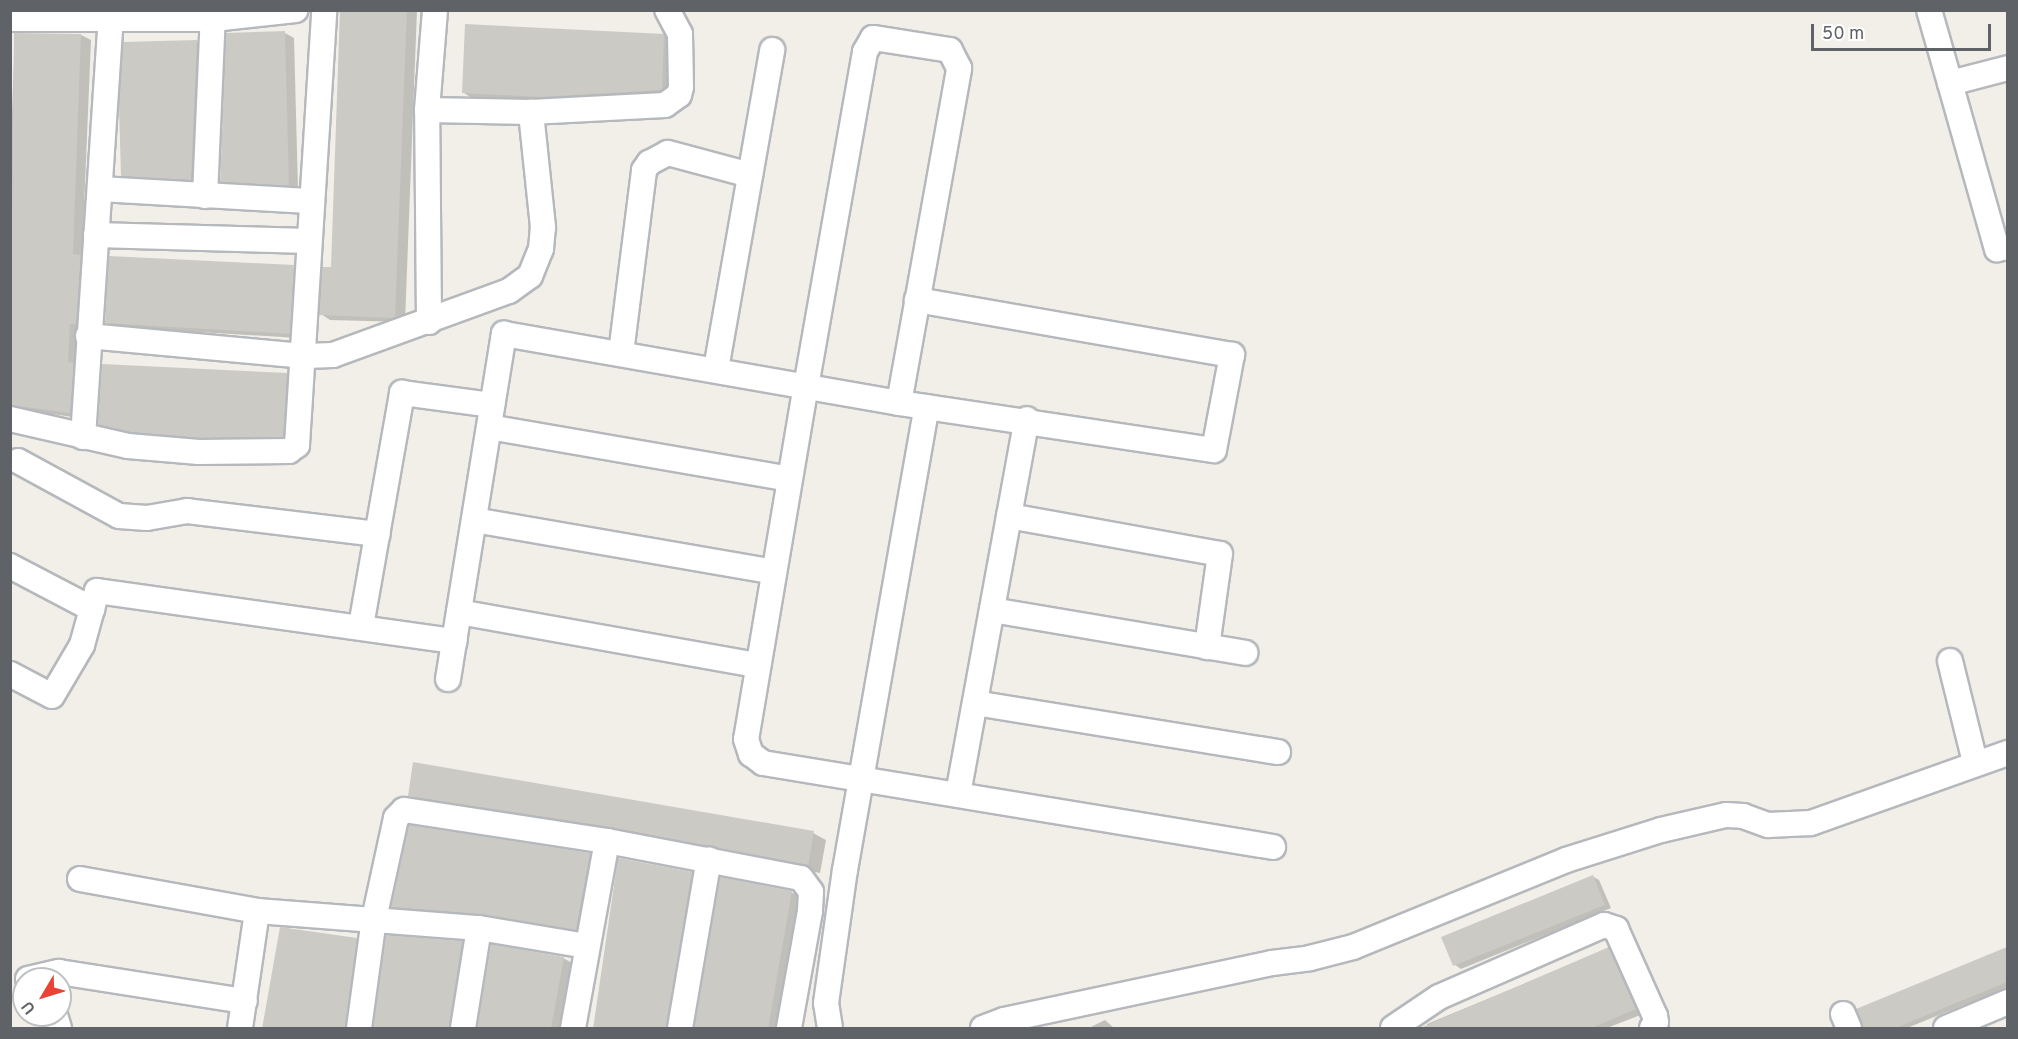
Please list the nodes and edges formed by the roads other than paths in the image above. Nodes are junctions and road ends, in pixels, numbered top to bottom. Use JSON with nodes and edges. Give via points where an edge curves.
{"nodes":[{"id":1,"x":296,"y":10,"type":"edge"},
{"id":2,"x":324,"y":10,"type":"edge"},
{"id":3,"x":435,"y":10,"type":"edge"},
{"id":4,"x":667,"y":10,"type":"edge"},
{"id":5,"x":1929,"y":10,"type":"edge"},
{"id":6,"x":213,"y":15,"type":"edge"},
{"id":7,"x":111,"y":16,"type":"edge"},
{"id":8,"x":10,"y":19,"type":"edge"},
{"id":9,"x":772,"y":50,"type":"dead end"},
{"id":10,"x":2007,"y":68,"type":"edge"},
{"id":11,"x":1950,"y":83,"type":"junction"},
{"id":12,"x":427,"y":110,"type":"junction"},
{"id":13,"x":531,"y":112,"type":"junction"},
{"id":14,"x":750,"y":175,"type":"junction"},
{"id":15,"x":100,"y":189,"type":"junction"},
{"id":16,"x":205,"y":196,"type":"junction"},
{"id":17,"x":309,"y":201,"type":"junction"},
{"id":18,"x":96,"y":235,"type":"junction"},
{"id":19,"x":309,"y":241,"type":"junction"},
{"id":20,"x":2007,"y":247,"type":"edge"},
{"id":21,"x":917,"y":300,"type":"junction"},
{"id":22,"x":429,"y":322,"type":"junction"},
{"id":23,"x":88,"y":336,"type":"junction"},
{"id":24,"x":621,"y":353,"type":"junction"},
{"id":25,"x":305,"y":356,"type":"junction"},
{"id":26,"x":716,"y":369,"type":"junction"},
{"id":27,"x":806,"y":385,"type":"junction"},
{"id":28,"x":899,"y":403,"type":"junction"},
{"id":29,"x":927,"y":406,"type":"junction"},
{"id":30,"x":490,"y":416,"type":"junction"},
{"id":31,"x":10,"y":419,"type":"edge"},
{"id":32,"x":1026,"y":419,"type":"junction"},
{"id":33,"x":82,"y":437,"type":"junction"},
{"id":34,"x":18,"y":461,"type":"dead end"},
{"id":35,"x":790,"y":479,"type":"junction"},
{"id":36,"x":1009,"y":516,"type":"junction"},
{"id":37,"x":474,"y":520,"type":"junction"},
{"id":38,"x":378,"y":534,"type":"junction"},
{"id":39,"x":10,"y":566,"type":"edge"},
{"id":40,"x":774,"y":572,"type":"junction"},
{"id":41,"x":92,"y":609,"type":"junction"},
{"id":42,"x":992,"y":610,"type":"junction"},
{"id":43,"x":459,"y":612,"type":"junction"},
{"id":44,"x":361,"y":626,"type":"junction"},
{"id":45,"x":454,"y":640,"type":"junction"},
{"id":46,"x":1207,"y":647,"type":"junction"},
{"id":47,"x":1245,"y":654,"type":"dead end"},
{"id":48,"x":1950,"y":661,"type":"dead end"},
{"id":49,"x":758,"y":664,"type":"junction"},
{"id":50,"x":10,"y":674,"type":"edge"},
{"id":51,"x":448,"y":679,"type":"dead end"},
{"id":52,"x":975,"y":703,"type":"junction"},
{"id":53,"x":1278,"y":752,"type":"dead end"},
{"id":54,"x":2007,"y":753,"type":"edge"},
{"id":55,"x":1975,"y":762,"type":"junction"},
{"id":56,"x":860,"y":777,"type":"junction"},
{"id":57,"x":958,"y":794,"type":"junction"},
{"id":58,"x":607,"y":841,"type":"junction"},
{"id":59,"x":1273,"y":847,"type":"dead end"},
{"id":60,"x":709,"y":859,"type":"junction"},
{"id":61,"x":80,"y":879,"type":"dead end"},
{"id":62,"x":257,"y":911,"type":"junction"},
{"id":63,"x":374,"y":919,"type":"junction"},
{"id":64,"x":479,"y":928,"type":"junction"},
{"id":65,"x":586,"y":946,"type":"junction"},
{"id":66,"x":72,"y":973,"type":"edge"},
{"id":67,"x":245,"y":1002,"type":"junction"},
{"id":68,"x":2007,"y":1002,"type":"edge"},
{"id":69,"x":1071,"y":1018,"type":"edge"},
{"id":70,"x":240,"y":1029,"type":"edge"},
{"id":71,"x":359,"y":1029,"type":"edge"},
{"id":72,"x":463,"y":1029,"type":"edge"},
{"id":73,"x":573,"y":1029,"type":"edge"},
{"id":74,"x":681,"y":1029,"type":"edge"},
{"id":75,"x":789,"y":1029,"type":"edge"},
{"id":76,"x":830,"y":1029,"type":"edge"},
{"id":77,"x":982,"y":1029,"type":"edge"},
{"id":78,"x":1393,"y":1029,"type":"edge"},
{"id":79,"x":1652,"y":1029,"type":"edge"},
{"id":80,"x":1946,"y":1029,"type":"edge"}],
"edges":[{"from":1,"to":6,"type":"street"},
{"from":2,"to":17,"type":"street"},
{"from":3,"to":12,"type":"street"},
{"from":4,"to":13,"type":"street","via":[[680,34],[681,87],[673,100],[653,109]]},
{"from":5,"to":11,"type":"street"},
{"from":6,"to":7,"type":"street"},
{"from":6,"to":16,"type":"street"},
{"from":7,"to":8,"type":"street"},
{"from":7,"to":15,"type":"street"},
{"from":9,"to":14,"type":"street"},
{"from":10,"to":11,"type":"street"},
{"from":11,"to":20,"type":"street","via":[[1996,249]]},
{"from":12,"to":13,"type":"street"},
{"from":12,"to":22,"type":"street"},
{"from":13,"to":22,"type":"street","via":[[543,227],[536,266],[515,288]]},
{"from":14,"to":24,"type":"street","via":[[668,153],[649,163],[644,170]]},
{"from":14,"to":26,"type":"street"},
{"from":15,"to":16,"type":"street"},
{"from":15,"to":18,"type":"street"},
{"from":16,"to":17,"type":"street"},
{"from":17,"to":19,"type":"street"},
{"from":18,"to":19,"type":"street"},
{"from":18,"to":23,"type":"street"},
{"from":19,"to":25,"type":"street"},
{"from":21,"to":27,"type":"street","via":[[959,68],[954,54],[944,48],[873,38],[866,44]]},
{"from":21,"to":28,"type":"street"},
{"from":21,"to":32,"type":"street","via":[[1232,355],[1214,450]]},
{"from":22,"to":25,"type":"street","via":[[333,355]]},
{"from":23,"to":25,"type":"street"},
{"from":23,"to":33,"type":"street"},
{"from":24,"to":26,"type":"street"},
{"from":24,"to":30,"type":"street","via":[[504,334]]},
{"from":25,"to":33,"type":"street","via":[[297,445],[289,452],[199,452],[128,446]]},
{"from":26,"to":27,"type":"street"},
{"from":27,"to":28,"type":"street"},
{"from":27,"to":35,"type":"street"},
{"from":28,"to":29,"type":"street"},
{"from":29,"to":32,"type":"street"},
{"from":29,"to":56,"type":"street"},
{"from":30,"to":35,"type":"street"},
{"from":30,"to":37,"type":"street"},
{"from":30,"to":38,"type":"street","via":[[402,393]]},
{"from":31,"to":33,"type":"street"},
{"from":32,"to":36,"type":"street"},
{"from":34,"to":38,"type":"street","via":[[119,516],[147,518],[187,511]]},
{"from":35,"to":40,"type":"street"},
{"from":36,"to":42,"type":"street"},
{"from":36,"to":46,"type":"street","via":[[1220,554]]},
{"from":37,"to":40,"type":"street"},
{"from":37,"to":43,"type":"street"},
{"from":38,"to":44,"type":"street"},
{"from":39,"to":41,"type":"street"},
{"from":40,"to":49,"type":"street"},
{"from":41,"to":44,"type":"street","via":[[97,591]]},
{"from":41,"to":50,"type":"street","via":[[82,645],[52,696]]},
{"from":42,"to":46,"type":"street"},
{"from":42,"to":52,"type":"street"},
{"from":43,"to":45,"type":"street"},
{"from":43,"to":49,"type":"street"},
{"from":44,"to":45,"type":"street"},
{"from":45,"to":51,"type":"street"},
{"from":46,"to":47,"type":"street"},
{"from":48,"to":55,"type":"street"},
{"from":49,"to":56,"type":"street","via":[[746,739],[751,754],[763,763]]},
{"from":52,"to":53,"type":"street"},
{"from":52,"to":57,"type":"street"},
{"from":54,"to":55,"type":"street"},
{"from":55,"to":69,"type":"street","via":[[1811,823],[1768,825],[1743,816],[1706,817],[1566,860],[1353,947]]},
{"from":56,"to":57,"type":"street"},
{"from":56,"to":76,"type":"street","via":[[825,1003]]},
{"from":57,"to":59,"type":"street"},
{"from":58,"to":60,"type":"street"},
{"from":58,"to":63,"type":"street","via":[[404,810],[396,818]]},
{"from":58,"to":65,"type":"street"},
{"from":60,"to":74,"type":"street"},
{"from":60,"to":75,"type":"street","via":[[784,873],[801,879],[811,892]]},
{"from":61,"to":62,"type":"street"},
{"from":62,"to":63,"type":"street"},
{"from":62,"to":67,"type":"street"},
{"from":63,"to":64,"type":"street"},
{"from":63,"to":71,"type":"street"},
{"from":64,"to":65,"type":"street"},
{"from":64,"to":72,"type":"street"},
{"from":65,"to":73,"type":"street"},
{"from":66,"to":67,"type":"street"},
{"from":67,"to":70,"type":"street"},
{"from":68,"to":80,"type":"street"},
{"from":69,"to":77,"type":"street","via":[[1004,1020]]},
{"from":78,"to":79,"type":"street","via":[[1439,997],[1604,925],[1616,929],[1655,1016]]}]}
